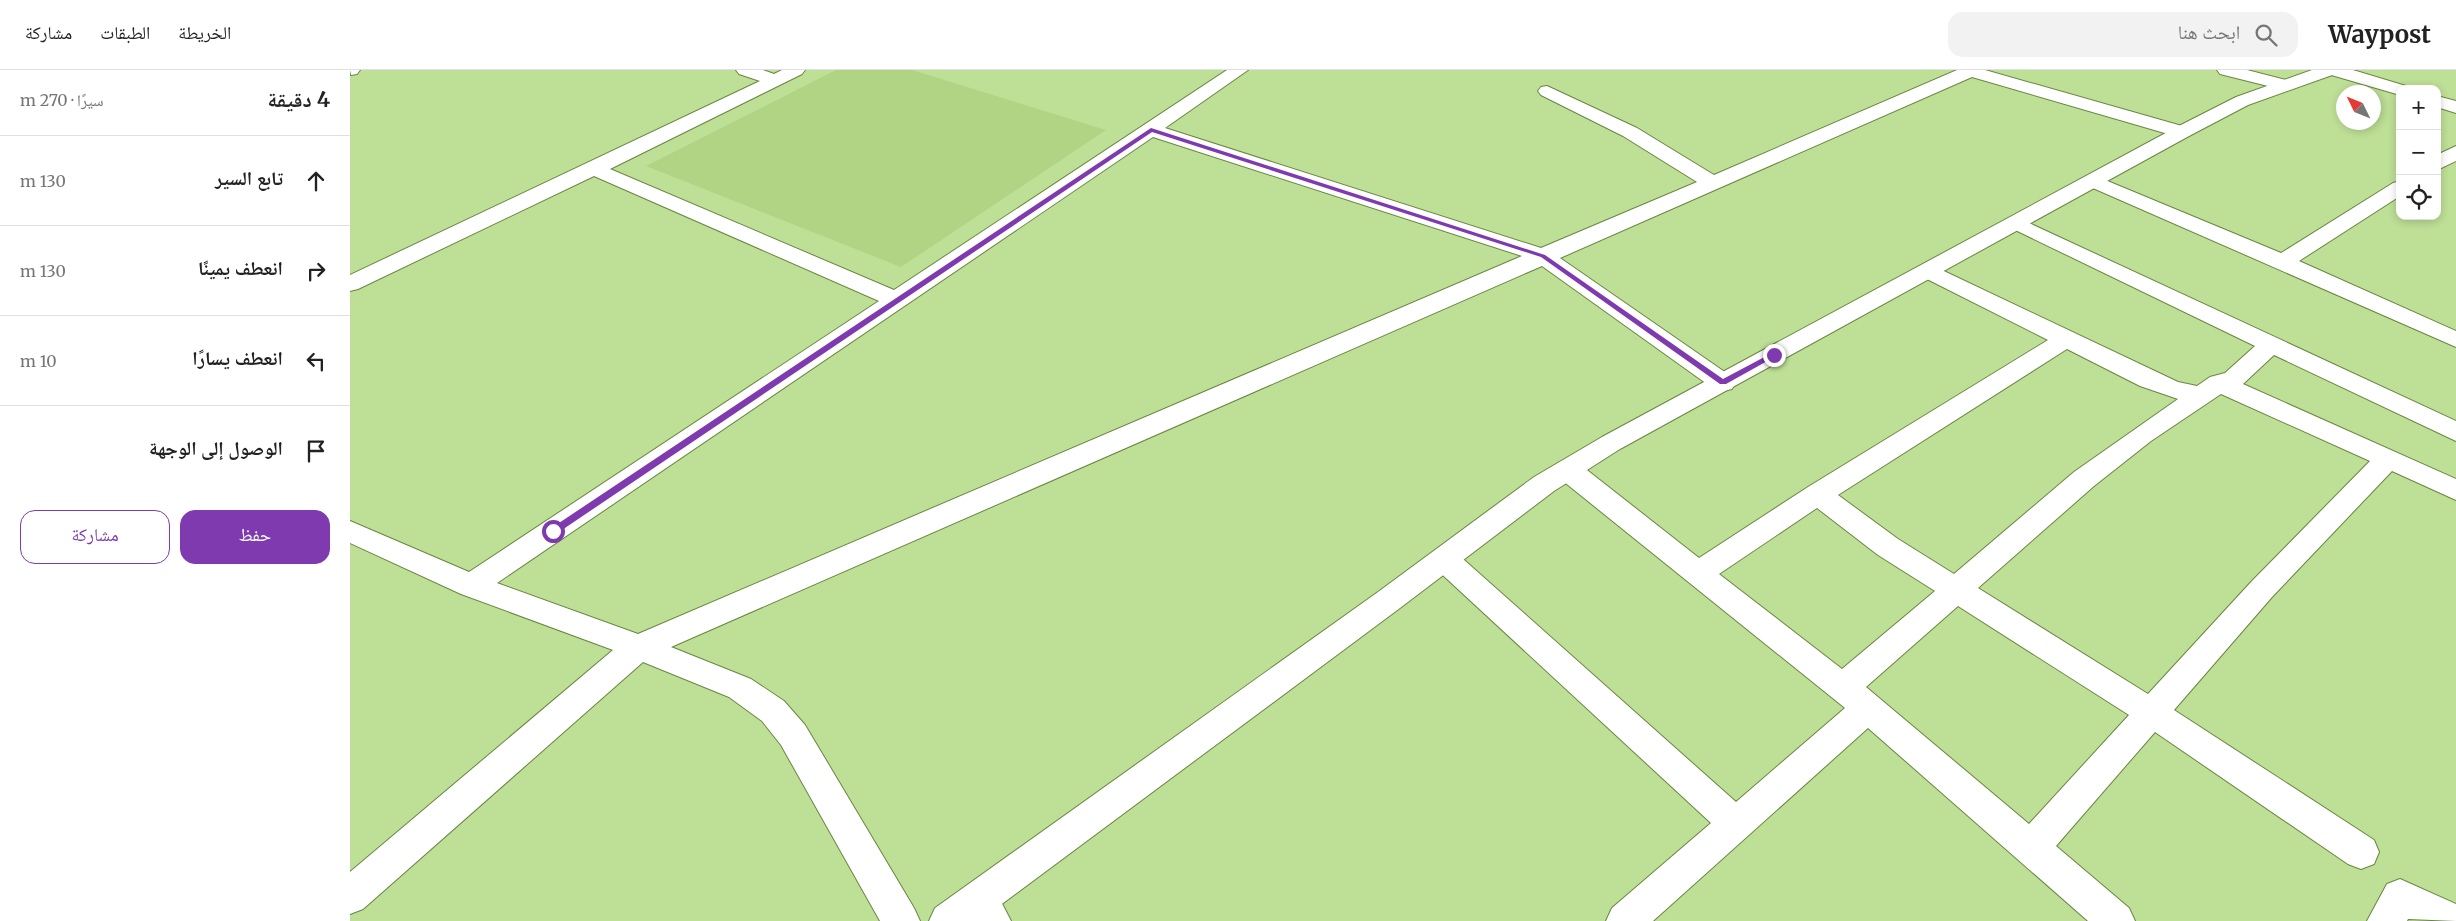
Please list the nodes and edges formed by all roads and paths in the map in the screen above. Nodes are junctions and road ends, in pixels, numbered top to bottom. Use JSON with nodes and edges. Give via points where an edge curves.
{"nodes":[{"id":1,"x":745,"y":70,"type":"edge"},
{"id":2,"x":796,"y":70,"type":"edge"},
{"id":3,"x":1239,"y":70,"type":"edge"},
{"id":4,"x":2226,"y":70,"type":"edge"},
{"id":5,"x":2329,"y":70,"type":"edge"},
{"id":6,"x":2334,"y":70,"type":"edge"},
{"id":7,"x":1971,"y":71,"type":"edge"},
{"id":8,"x":776,"y":80,"type":"junction"},
{"id":9,"x":2284,"y":85,"type":"junction"},
{"id":10,"x":2396,"y":89,"type":"edge"},
{"id":11,"x":1547,"y":91,"type":"dead end"},
{"id":12,"x":2441,"y":102,"type":"edge"},
{"id":13,"x":2456,"y":107,"type":"edge"},
{"id":14,"x":1151,"y":130,"type":"junction"},
{"id":15,"x":2182,"y":132,"type":"junction"},
{"id":16,"x":2456,"y":152,"type":"edge"},
{"id":17,"x":2441,"y":161,"type":"edge"},
{"id":18,"x":594,"y":169,"type":"junction"},
{"id":19,"x":2093,"y":180,"type":"junction"},
{"id":20,"x":1713,"y":183,"type":"junction"},
{"id":21,"x":2396,"y":190,"type":"edge"},
{"id":22,"x":2016,"y":222,"type":"junction"},
{"id":23,"x":1543,"y":256,"type":"junction"},
{"id":24,"x":2283,"y":262,"type":"junction"},
{"id":25,"x":1929,"y":271,"type":"junction"},
{"id":26,"x":350,"y":284,"type":"edge"},
{"id":27,"x":897,"y":300,"type":"junction"},
{"id":28,"x":2066,"y":339,"type":"junction"},
{"id":29,"x":2456,"y":340,"type":"edge"},
{"id":30,"x":2270,"y":345,"type":"junction"},
{"id":31,"x":1723,"y":382,"type":"junction"},
{"id":32,"x":2210,"y":389,"type":"junction"},
{"id":33,"x":2456,"y":432,"type":"edge"},
{"id":34,"x":2388,"y":458,"type":"junction"},
{"id":35,"x":1568,"y":470,"type":"junction"},
{"id":36,"x":2456,"y":490,"type":"edge"},
{"id":37,"x":1818,"y":494,"type":"junction"},
{"id":38,"x":350,"y":531,"type":"edge"},
{"id":39,"x":1444,"y":558,"type":"junction"},
{"id":40,"x":1698,"y":573,"type":"junction"},
{"id":41,"x":471,"y":586,"type":"junction"},
{"id":42,"x":1955,"y":590,"type":"junction"},
{"id":43,"x":639,"y":647,"type":"junction"},
{"id":44,"x":1855,"y":698,"type":"junction"},
{"id":45,"x":2152,"y":713,"type":"junction"},
{"id":46,"x":1736,"y":824,"type":"junction"},
{"id":47,"x":2031,"y":848,"type":"junction"},
{"id":48,"x":2361,"y":852,"type":"dead end"},
{"id":49,"x":350,"y":896,"type":"edge"},
{"id":50,"x":986,"y":910,"type":"edge"},
{"id":51,"x":901,"y":921,"type":"edge"},
{"id":52,"x":948,"y":921,"type":"edge"},
{"id":53,"x":1625,"y":921,"type":"edge"},
{"id":54,"x":2116,"y":921,"type":"edge"},
{"id":55,"x":2386,"y":921,"type":"edge"},
{"id":56,"x":2452,"y":921,"type":"edge"}],
"edges":[{"from":1,"to":8,"type":"street"},
{"from":2,"to":8,"type":"street"},
{"from":3,"to":14,"type":"street"},
{"from":4,"to":9,"type":"street"},
{"from":5,"to":9,"type":"street"},
{"from":6,"to":10,"type":"street"},
{"from":7,"to":15,"type":"street"},
{"from":7,"to":20,"type":"street"},
{"from":8,"to":18,"type":"street"},
{"from":9,"to":15,"type":"street","via":[[2242,100]]},
{"from":11,"to":20,"type":"street","via":[[1630,132]]},
{"from":12,"to":13,"type":"street"},
{"from":14,"to":23,"type":"street"},
{"from":14,"to":27,"type":"street"},
{"from":15,"to":19,"type":"street"},
{"from":16,"to":17,"type":"street"},
{"from":18,"to":26,"type":"street"},
{"from":18,"to":27,"type":"street"},
{"from":19,"to":22,"type":"street"},
{"from":19,"to":24,"type":"street"},
{"from":20,"to":23,"type":"street"},
{"from":21,"to":24,"type":"street"},
{"from":22,"to":25,"type":"street"},
{"from":22,"to":30,"type":"street"},
{"from":23,"to":31,"type":"street"},
{"from":23,"to":43,"type":"street"},
{"from":24,"to":29,"type":"street"},
{"from":25,"to":28,"type":"street"},
{"from":25,"to":31,"type":"street"},
{"from":27,"to":41,"type":"street"},
{"from":28,"to":32,"type":"street","via":[[2172,390]]},
{"from":28,"to":37,"type":"street"},
{"from":30,"to":32,"type":"street","via":[[2234,379]]},
{"from":30,"to":33,"type":"street"},
{"from":31,"to":35,"type":"street"},
{"from":32,"to":34,"type":"street"},
{"from":32,"to":42,"type":"street","via":[[2084,479]]},
{"from":34,"to":36,"type":"street"},
{"from":34,"to":45,"type":"street","via":[[2262,589]]},
{"from":35,"to":39,"type":"street"},
{"from":35,"to":40,"type":"street"},
{"from":37,"to":40,"type":"street"},
{"from":37,"to":42,"type":"street","via":[[1888,547]]},
{"from":38,"to":41,"type":"street"},
{"from":39,"to":46,"type":"street"},
{"from":39,"to":50,"type":"street"},
{"from":40,"to":44,"type":"street"},
{"from":41,"to":43,"type":"street"},
{"from":42,"to":44,"type":"street"},
{"from":42,"to":45,"type":"street"},
{"from":43,"to":49,"type":"street"},
{"from":43,"to":51,"type":"street","via":[[740,688],[773,711],[793,735]]},
{"from":44,"to":46,"type":"street"},
{"from":44,"to":47,"type":"street"},
{"from":45,"to":47,"type":"street"},
{"from":45,"to":48,"type":"street"},
{"from":46,"to":53,"type":"street"},
{"from":47,"to":54,"type":"street"},
{"from":50,"to":52,"type":"street"},
{"from":55,"to":56,"type":"street","via":[[2400,897]]}]}
